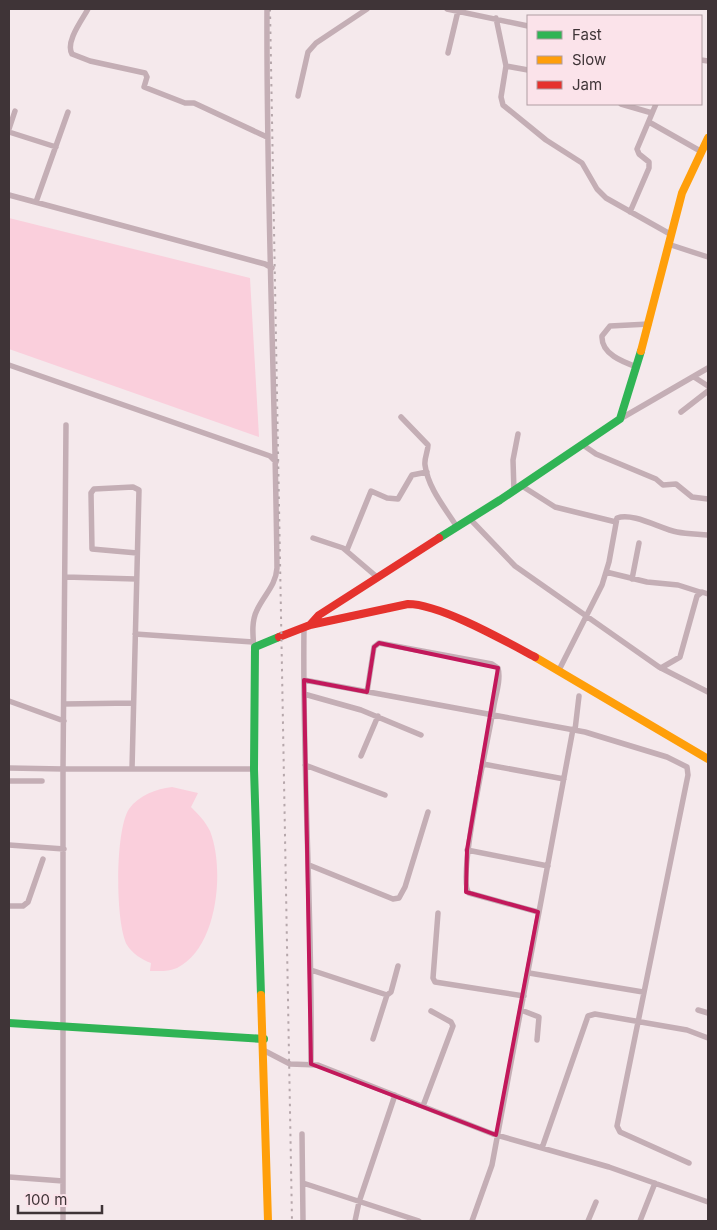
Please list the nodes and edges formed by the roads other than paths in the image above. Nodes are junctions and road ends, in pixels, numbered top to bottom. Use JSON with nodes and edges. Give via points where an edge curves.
{"nodes":[{"id":1,"x":88,"y":9,"type":"edge"},
{"id":2,"x":267,"y":9,"type":"edge"},
{"id":3,"x":367,"y":9,"type":"edge"},
{"id":4,"x":446,"y":9,"type":"edge"},
{"id":5,"x":458,"y":10,"type":"junction"},
{"id":6,"x":496,"y":18,"type":"junction"},
{"id":7,"x":527,"y":26,"type":"edge"},
{"id":8,"x":448,"y":52,"type":"dead end"},
{"id":9,"x":506,"y":66,"type":"junction"},
{"id":10,"x":527,"y":70,"type":"edge"},
{"id":11,"x":298,"y":96,"type":"dead end"},
{"id":12,"x":624,"y":105,"type":"edge"},
{"id":13,"x":656,"y":105,"type":"edge"},
{"id":14,"x":15,"y":111,"type":"dead end"},
{"id":15,"x":68,"y":112,"type":"dead end"},
{"id":16,"x":652,"y":113,"type":"junction"},
{"id":17,"x":649,"y":122,"type":"junction"},
{"id":18,"x":9,"y":131,"type":"edge"},
{"id":19,"x":267,"y":137,"type":"junction"},
{"id":20,"x":708,"y":138,"type":"edge"},
{"id":21,"x":56,"y":147,"type":"junction"},
{"id":22,"x":702,"y":152,"type":"junction"},
{"id":23,"x":9,"y":195,"type":"edge"},
{"id":24,"x":36,"y":202,"type":"junction"},
{"id":25,"x":630,"y":212,"type":"junction"},
{"id":26,"x":670,"y":234,"type":"junction"},
{"id":27,"x":668,"y":244,"type":"junction"},
{"id":28,"x":708,"y":257,"type":"edge"},
{"id":29,"x":272,"y":268,"type":"junction"},
{"id":30,"x":649,"y":324,"type":"junction"},
{"id":31,"x":9,"y":365,"type":"edge"},
{"id":32,"x":636,"y":367,"type":"junction"},
{"id":33,"x":708,"y":368,"type":"edge"},
{"id":34,"x":694,"y":377,"type":"junction"},
{"id":35,"x":708,"y":386,"type":"edge"},
{"id":36,"x":708,"y":391,"type":"edge"},
{"id":37,"x":681,"y":412,"type":"dead end"},
{"id":38,"x":401,"y":417,"type":"dead end"},
{"id":39,"x":620,"y":419,"type":"junction"},
{"id":40,"x":66,"y":425,"type":"dead end"},
{"id":41,"x":518,"y":434,"type":"dead end"},
{"id":42,"x":584,"y":445,"type":"junction"},
{"id":43,"x":276,"y":462,"type":"junction"},
{"id":44,"x":427,"y":472,"type":"junction"},
{"id":45,"x":522,"y":486,"type":"junction"},
{"id":46,"x":514,"y":491,"type":"junction"},
{"id":47,"x":708,"y":498,"type":"edge"},
{"id":48,"x":470,"y":518,"type":"junction"},
{"id":49,"x":616,"y":522,"type":"junction"},
{"id":50,"x":458,"y":527,"type":"junction"},
{"id":51,"x":708,"y":535,"type":"edge"},
{"id":52,"x":313,"y":538,"type":"dead end"},
{"id":53,"x":639,"y":543,"type":"dead end"},
{"id":54,"x":347,"y":550,"type":"junction"},
{"id":55,"x":137,"y":553,"type":"junction"},
{"id":56,"x":606,"y":572,"type":"junction"},
{"id":57,"x":65,"y":577,"type":"junction"},
{"id":58,"x":377,"y":577,"type":"junction"},
{"id":59,"x":632,"y":579,"type":"junction"},
{"id":60,"x":136,"y":580,"type":"junction"},
{"id":61,"x":700,"y":592,"type":"junction"},
{"id":62,"x":708,"y":594,"type":"edge"},
{"id":63,"x":587,"y":617,"type":"junction"},
{"id":64,"x":307,"y":626,"type":"junction"},
{"id":65,"x":135,"y":634,"type":"junction"},
{"id":66,"x":254,"y":646,"type":"junction"},
{"id":67,"x":661,"y":668,"type":"junction"},
{"id":68,"x":559,"y":670,"type":"junction"},
{"id":69,"x":304,"y":680,"type":"junction"},
{"id":70,"x":367,"y":692,"type":"junction"},
{"id":71,"x":708,"y":692,"type":"edge"},
{"id":72,"x":304,"y":694,"type":"junction"},
{"id":73,"x":579,"y":696,"type":"dead end"},
{"id":74,"x":9,"y":701,"type":"edge"},
{"id":75,"x":133,"y":703,"type":"junction"},
{"id":76,"x":64,"y":704,"type":"junction"},
{"id":77,"x":492,"y":714,"type":"junction"},
{"id":78,"x":378,"y":716,"type":"junction"},
{"id":79,"x":64,"y":721,"type":"junction"},
{"id":80,"x":574,"y":729,"type":"junction"},
{"id":81,"x":421,"y":735,"type":"dead end"},
{"id":82,"x":361,"y":756,"type":"dead end"},
{"id":83,"x":708,"y":759,"type":"edge"},
{"id":84,"x":483,"y":764,"type":"junction"},
{"id":85,"x":305,"y":766,"type":"junction"},
{"id":86,"x":9,"y":768,"type":"edge"},
{"id":87,"x":63,"y":769,"type":"junction"},
{"id":88,"x":132,"y":769,"type":"junction"},
{"id":89,"x":254,"y":769,"type":"junction"},
{"id":90,"x":564,"y":779,"type":"junction"},
{"id":91,"x":9,"y":781,"type":"edge"},
{"id":92,"x":42,"y":781,"type":"dead end"},
{"id":93,"x":385,"y":795,"type":"dead end"},
{"id":94,"x":428,"y":812,"type":"dead end"},
{"id":95,"x":9,"y":845,"type":"edge"},
{"id":96,"x":64,"y":849,"type":"junction"},
{"id":97,"x":467,"y":850,"type":"junction"},
{"id":98,"x":43,"y":859,"type":"dead end"},
{"id":99,"x":309,"y":865,"type":"junction"},
{"id":100,"x":548,"y":866,"type":"junction"},
{"id":101,"x":9,"y":906,"type":"edge"},
{"id":102,"x":538,"y":912,"type":"junction"},
{"id":103,"x":438,"y":913,"type":"dead end"},
{"id":104,"x":398,"y":966,"type":"dead end"},
{"id":105,"x":311,"y":970,"type":"junction"},
{"id":106,"x":529,"y":972,"type":"junction"},
{"id":107,"x":643,"y":992,"type":"junction"},
{"id":108,"x":387,"y":995,"type":"junction"},
{"id":109,"x":524,"y":996,"type":"junction"},
{"id":110,"x":521,"y":1010,"type":"junction"},
{"id":111,"x":698,"y":1010,"type":"dead end"},
{"id":112,"x":431,"y":1011,"type":"dead end"},
{"id":113,"x":708,"y":1013,"type":"edge"},
{"id":114,"x":9,"y":1023,"type":"edge"},
{"id":115,"x":637,"y":1023,"type":"junction"},
{"id":116,"x":62,"y":1027,"type":"junction"},
{"id":117,"x":708,"y":1038,"type":"edge"},
{"id":118,"x":264,"y":1039,"type":"junction"},
{"id":119,"x":373,"y":1039,"type":"dead end"},
{"id":120,"x":537,"y":1040,"type":"dead end"},
{"id":121,"x":265,"y":1051,"type":"junction"},
{"id":122,"x":311,"y":1064,"type":"junction"},
{"id":123,"x":395,"y":1095,"type":"junction"},
{"id":124,"x":423,"y":1106,"type":"junction"},
{"id":125,"x":302,"y":1134,"type":"dead end"},
{"id":126,"x":496,"y":1135,"type":"junction"},
{"id":127,"x":542,"y":1148,"type":"junction"},
{"id":128,"x":690,"y":1163,"type":"dead end"},
{"id":129,"x":9,"y":1177,"type":"edge"},
{"id":130,"x":63,"y":1181,"type":"junction"},
{"id":131,"x":303,"y":1183,"type":"junction"},
{"id":132,"x":655,"y":1183,"type":"junction"},
{"id":133,"x":359,"y":1202,"type":"junction"},
{"id":134,"x":596,"y":1202,"type":"dead end"},
{"id":135,"x":708,"y":1202,"type":"edge"},
{"id":136,"x":63,"y":1221,"type":"edge"},
{"id":137,"x":268,"y":1221,"type":"edge"},
{"id":138,"x":303,"y":1221,"type":"edge"},
{"id":139,"x":355,"y":1221,"type":"edge"},
{"id":140,"x":419,"y":1221,"type":"edge"},
{"id":141,"x":472,"y":1221,"type":"edge"},
{"id":142,"x":588,"y":1221,"type":"edge"},
{"id":143,"x":640,"y":1221,"type":"edge"}],
"edges":[{"from":1,"to":19,"type":"street","via":[[72,40],[72,54],[145,73],[144,87],[194,103]]},
{"from":2,"to":19,"type":"street"},
{"from":3,"to":11,"type":"street","via":[[316,43],[308,52]]},
{"from":4,"to":5,"type":"street"},
{"from":5,"to":6,"type":"street"},
{"from":5,"to":8,"type":"street"},
{"from":6,"to":7,"type":"street"},
{"from":6,"to":9,"type":"street"},
{"from":9,"to":10,"type":"street"},
{"from":9,"to":25,"type":"street","via":[[501,97],[503,105],[546,140],[582,163],[601,193]]},
{"from":12,"to":16,"type":"street"},
{"from":13,"to":16,"type":"street"},
{"from":14,"to":18,"type":"street"},
{"from":15,"to":21,"type":"street"},
{"from":16,"to":17,"type":"street"},
{"from":17,"to":22,"type":"street"},
{"from":17,"to":25,"type":"street","via":[[637,152],[648,159],[649,168]]},
{"from":18,"to":21,"type":"street"},
{"from":19,"to":29,"type":"street"},
{"from":20,"to":22,"type":"main road"},
{"from":21,"to":24,"type":"street"},
{"from":22,"to":26,"type":"main road","via":[[682,193]]},
{"from":23,"to":24,"type":"street"},
{"from":24,"to":29,"type":"street"},
{"from":25,"to":26,"type":"street"},
{"from":26,"to":27,"type":"main road"},
{"from":27,"to":28,"type":"street"},
{"from":27,"to":30,"type":"main road"},
{"from":29,"to":43,"type":"street"},
{"from":30,"to":32,"type":"main road"},
{"from":30,"to":32,"type":"street","via":[[610,326],[602,336],[602,342],[617,359]]},
{"from":31,"to":43,"type":"street","via":[[270,456]]},
{"from":32,"to":39,"type":"main road"},
{"from":33,"to":34,"type":"street"},
{"from":34,"to":35,"type":"street"},
{"from":34,"to":39,"type":"street"},
{"from":36,"to":37,"type":"street"},
{"from":38,"to":44,"type":"street","via":[[428,445]]},
{"from":39,"to":42,"type":"main road"},
{"from":40,"to":57,"type":"street"},
{"from":41,"to":46,"type":"street","via":[[513,460]]},
{"from":42,"to":45,"type":"main road"},
{"from":42,"to":47,"type":"street","via":[[596,454],[656,479],[663,486],[676,484],[692,497]]},
{"from":43,"to":66,"type":"street","via":[[276,574],[257,611]]},
{"from":44,"to":50,"type":"street","via":[[437,497]]},
{"from":44,"to":54,"type":"street","via":[[412,475],[398,498],[386,498],[372,491]]},
{"from":45,"to":46,"type":"main road"},
{"from":45,"to":49,"type":"street","via":[[555,507]]},
{"from":46,"to":48,"type":"main road"},
{"from":48,"to":50,"type":"main road"},
{"from":48,"to":63,"type":"street","via":[[515,566]]},
{"from":49,"to":51,"type":"street","via":[[617,518],[624,517],[677,532]]},
{"from":49,"to":56,"type":"street"},
{"from":50,"to":58,"type":"main road"},
{"from":52,"to":54,"type":"street"},
{"from":53,"to":59,"type":"street"},
{"from":54,"to":58,"type":"street"},
{"from":55,"to":55,"type":"street","via":[[138,488],[94,489],[91,493],[92,549]]},
{"from":55,"to":60,"type":"street"},
{"from":56,"to":59,"type":"street"},
{"from":56,"to":63,"type":"street"},
{"from":57,"to":60,"type":"street"},
{"from":57,"to":76,"type":"street"},
{"from":58,"to":64,"type":"main road"},
{"from":59,"to":61,"type":"street","via":[[678,585]]},
{"from":60,"to":65,"type":"street"},
{"from":61,"to":62,"type":"street"},
{"from":61,"to":67,"type":"street","via":[[682,654]]},
{"from":63,"to":67,"type":"street"},
{"from":63,"to":68,"type":"street"},
{"from":64,"to":66,"type":"main road"},
{"from":64,"to":68,"type":"main road","via":[[420,604],[496,635]]},
{"from":64,"to":69,"type":"street"},
{"from":65,"to":66,"type":"street"},
{"from":65,"to":75,"type":"street"},
{"from":66,"to":89,"type":"main road"},
{"from":67,"to":71,"type":"street"},
{"from":68,"to":83,"type":"main road"},
{"from":69,"to":70,"type":"street"},
{"from":69,"to":72,"type":"street"},
{"from":70,"to":77,"type":"street"},
{"from":70,"to":77,"type":"street","via":[[374,647],[379,643],[495,665],[499,673]]},
{"from":72,"to":78,"type":"street"},
{"from":72,"to":85,"type":"street"},
{"from":73,"to":80,"type":"street"},
{"from":74,"to":79,"type":"street"},
{"from":75,"to":76,"type":"street"},
{"from":75,"to":88,"type":"street"},
{"from":76,"to":79,"type":"street"},
{"from":77,"to":80,"type":"street"},
{"from":77,"to":84,"type":"street"},
{"from":78,"to":81,"type":"street"},
{"from":78,"to":82,"type":"street"},
{"from":79,"to":87,"type":"street"},
{"from":80,"to":90,"type":"street"},
{"from":80,"to":107,"type":"street","via":[[667,758],[688,769]]},
{"from":84,"to":90,"type":"street"},
{"from":84,"to":97,"type":"street"},
{"from":85,"to":93,"type":"street"},
{"from":85,"to":99,"type":"street"},
{"from":86,"to":87,"type":"street"},
{"from":87,"to":88,"type":"street"},
{"from":87,"to":96,"type":"street"},
{"from":88,"to":89,"type":"street"},
{"from":89,"to":118,"type":"main road"},
{"from":90,"to":100,"type":"street"},
{"from":91,"to":92,"type":"street"},
{"from":94,"to":99,"type":"street","via":[[399,898],[393,899]]},
{"from":95,"to":96,"type":"street"},
{"from":96,"to":116,"type":"street"},
{"from":97,"to":100,"type":"street"},
{"from":97,"to":102,"type":"street","via":[[464,880],[469,893]]},
{"from":98,"to":101,"type":"street","via":[[28,902],[23,906]]},
{"from":99,"to":105,"type":"street"},
{"from":100,"to":102,"type":"street"},
{"from":102,"to":106,"type":"street"},
{"from":103,"to":109,"type":"street","via":[[435,982]]},
{"from":104,"to":108,"type":"street"},
{"from":105,"to":108,"type":"street"},
{"from":105,"to":122,"type":"street"},
{"from":106,"to":107,"type":"street"},
{"from":106,"to":109,"type":"street"},
{"from":107,"to":115,"type":"street"},
{"from":108,"to":119,"type":"street"},
{"from":109,"to":110,"type":"street"},
{"from":110,"to":120,"type":"street","via":[[539,1017]]},
{"from":110,"to":126,"type":"street"},
{"from":111,"to":113,"type":"street"},
{"from":112,"to":124,"type":"street","via":[[453,1026]]},
{"from":114,"to":116,"type":"main road"},
{"from":115,"to":117,"type":"street","via":[[687,1030]]},
{"from":115,"to":127,"type":"street","via":[[595,1014],[588,1016]]},
{"from":115,"to":128,"type":"street","via":[[617,1130]]},
{"from":116,"to":118,"type":"main road"},
{"from":116,"to":130,"type":"street"},
{"from":118,"to":121,"type":"main road"},
{"from":121,"to":122,"type":"street","via":[[290,1064]]},
{"from":121,"to":137,"type":"main road"},
{"from":122,"to":123,"type":"street"},
{"from":123,"to":124,"type":"street"},
{"from":123,"to":133,"type":"street"},
{"from":124,"to":126,"type":"street"},
{"from":125,"to":131,"type":"street"},
{"from":126,"to":127,"type":"street"},
{"from":126,"to":141,"type":"street","via":[[492,1165]]},
{"from":127,"to":132,"type":"street"},
{"from":129,"to":130,"type":"street"},
{"from":130,"to":136,"type":"street"},
{"from":131,"to":133,"type":"street"},
{"from":131,"to":138,"type":"street"},
{"from":132,"to":135,"type":"street"},
{"from":132,"to":143,"type":"street"},
{"from":133,"to":139,"type":"street"},
{"from":133,"to":140,"type":"street"},
{"from":134,"to":142,"type":"street"}]}
